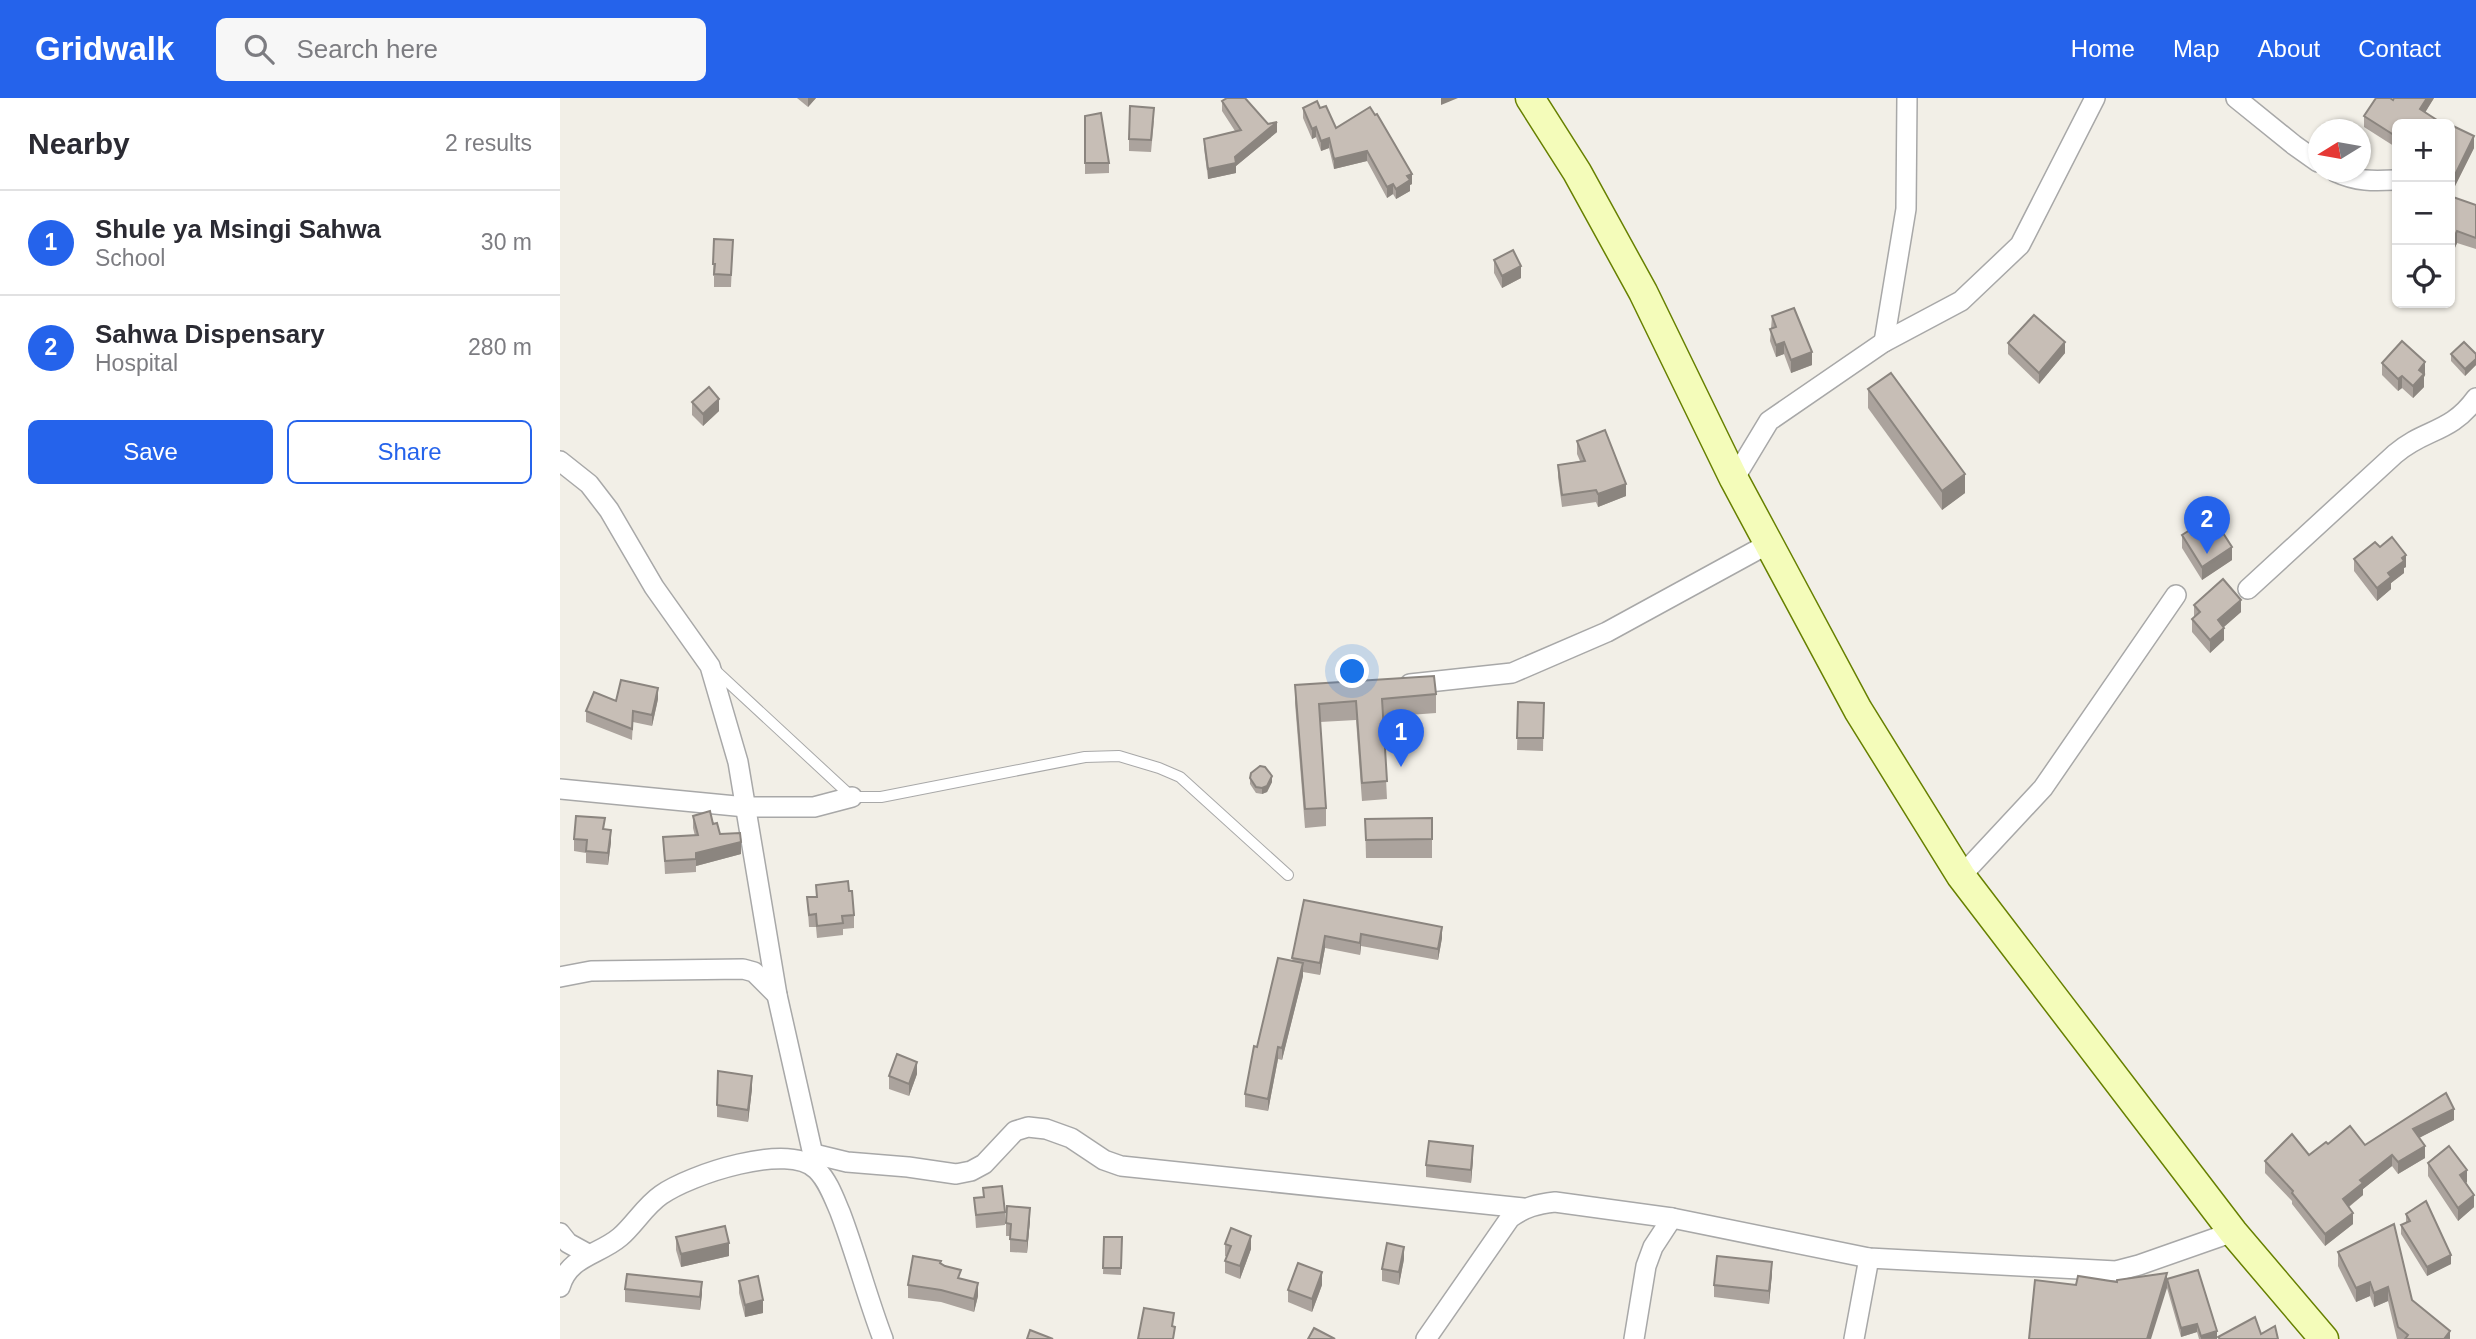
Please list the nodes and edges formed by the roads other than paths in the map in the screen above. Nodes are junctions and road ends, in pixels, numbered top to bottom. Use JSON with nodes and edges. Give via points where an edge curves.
{"nodes":[{"id":1,"x":1530,"y":98,"type":"edge"},
{"id":2,"x":1907,"y":98,"type":"edge"},
{"id":3,"x":2095,"y":98,"type":"edge"},
{"id":4,"x":2236,"y":98,"type":"edge"},
{"id":5,"x":2308,"y":155,"type":"edge"},
{"id":6,"x":2392,"y":180,"type":"edge"},
{"id":7,"x":2371,"y":182,"type":"edge"},
{"id":8,"x":1884,"y":342,"type":"junction"},
{"id":9,"x":2476,"y":398,"type":"edge"},
{"id":10,"x":560,"y":461,"type":"edge"},
{"id":11,"x":1734,"y":479,"type":"junction"},
{"id":12,"x":1768,"y":544,"type":"junction"},
{"id":13,"x":2248,"y":589,"type":"dead end"},
{"id":14,"x":2176,"y":595,"type":"dead end"},
{"id":15,"x":710,"y":666,"type":"junction"},
{"id":16,"x":1393,"y":684,"type":"edge"},
{"id":17,"x":560,"y":789,"type":"edge"},
{"id":18,"x":852,"y":797,"type":"junction"},
{"id":19,"x":746,"y":807,"type":"junction"},
{"id":20,"x":1287,"y":875,"type":"dead end"},
{"id":21,"x":1961,"y":876,"type":"junction"},
{"id":22,"x":560,"y":977,"type":"edge"},
{"id":23,"x":777,"y":995,"type":"junction"},
{"id":24,"x":815,"y":1161,"type":"junction"},
{"id":25,"x":1523,"y":1208,"type":"junction"},
{"id":26,"x":1672,"y":1218,"type":"junction"},
{"id":27,"x":2233,"y":1232,"type":"junction"},
{"id":28,"x":560,"y":1233,"type":"edge"},
{"id":29,"x":588,"y":1254,"type":"junction"},
{"id":30,"x":1869,"y":1258,"type":"junction"},
{"id":31,"x":560,"y":1287,"type":"edge"},
{"id":32,"x":2323,"y":1338,"type":"edge"},
{"id":33,"x":883,"y":1339,"type":"edge"},
{"id":34,"x":1426,"y":1339,"type":"edge"},
{"id":35,"x":1634,"y":1339,"type":"edge"},
{"id":36,"x":1854,"y":1339,"type":"edge"}],
"edges":[{"from":1,"to":11,"type":"main road","via":[[1643,292]]},
{"from":2,"to":8,"type":"street","via":[[1906,209]]},
{"from":3,"to":8,"type":"street","via":[[2020,245],[1961,301]]},
{"from":4,"to":5,"type":"street"},
{"from":6,"to":7,"type":"street"},
{"from":8,"to":11,"type":"street","via":[[1769,421]]},
{"from":9,"to":13,"type":"street","via":[[2452,424],[2395,454]]},
{"from":10,"to":15,"type":"street","via":[[589,485],[608,510],[654,587]]},
{"from":11,"to":12,"type":"main road"},
{"from":12,"to":16,"type":"street","via":[[1607,632],[1512,673]]},
{"from":12,"to":21,"type":"main road","via":[[1858,710]]},
{"from":14,"to":21,"type":"street","via":[[2043,788]]},
{"from":15,"to":18,"type":"lane"},
{"from":15,"to":19,"type":"street"},
{"from":17,"to":19,"type":"street"},
{"from":18,"to":19,"type":"street","via":[[814,807]]},
{"from":18,"to":20,"type":"lane","via":[[881,797],[1085,757],[1119,756],[1180,777]]},
{"from":19,"to":23,"type":"street"},
{"from":21,"to":27,"type":"main road"},
{"from":22,"to":23,"type":"street","via":[[591,971],[743,969],[754,972]]},
{"from":23,"to":24,"type":"street"},
{"from":24,"to":25,"type":"street","via":[[956,1174],[984,1164],[1015,1131],[1028,1127],[1071,1138],[1121,1166]]},
{"from":24,"to":29,"type":"street","via":[[738,1163],[674,1187],[618,1238]]},
{"from":24,"to":33,"type":"street","via":[[845,1226]]},
{"from":25,"to":26,"type":"street","via":[[1555,1202]]},
{"from":25,"to":34,"type":"street","via":[[1510,1218]]},
{"from":26,"to":30,"type":"street"},
{"from":26,"to":35,"type":"street","via":[[1646,1266]]},
{"from":27,"to":30,"type":"street","via":[[2116,1271]]},
{"from":27,"to":32,"type":"main road"},
{"from":28,"to":29,"type":"street"},
{"from":29,"to":31,"type":"street","via":[[576,1261]]},
{"from":30,"to":36,"type":"street"}]}
